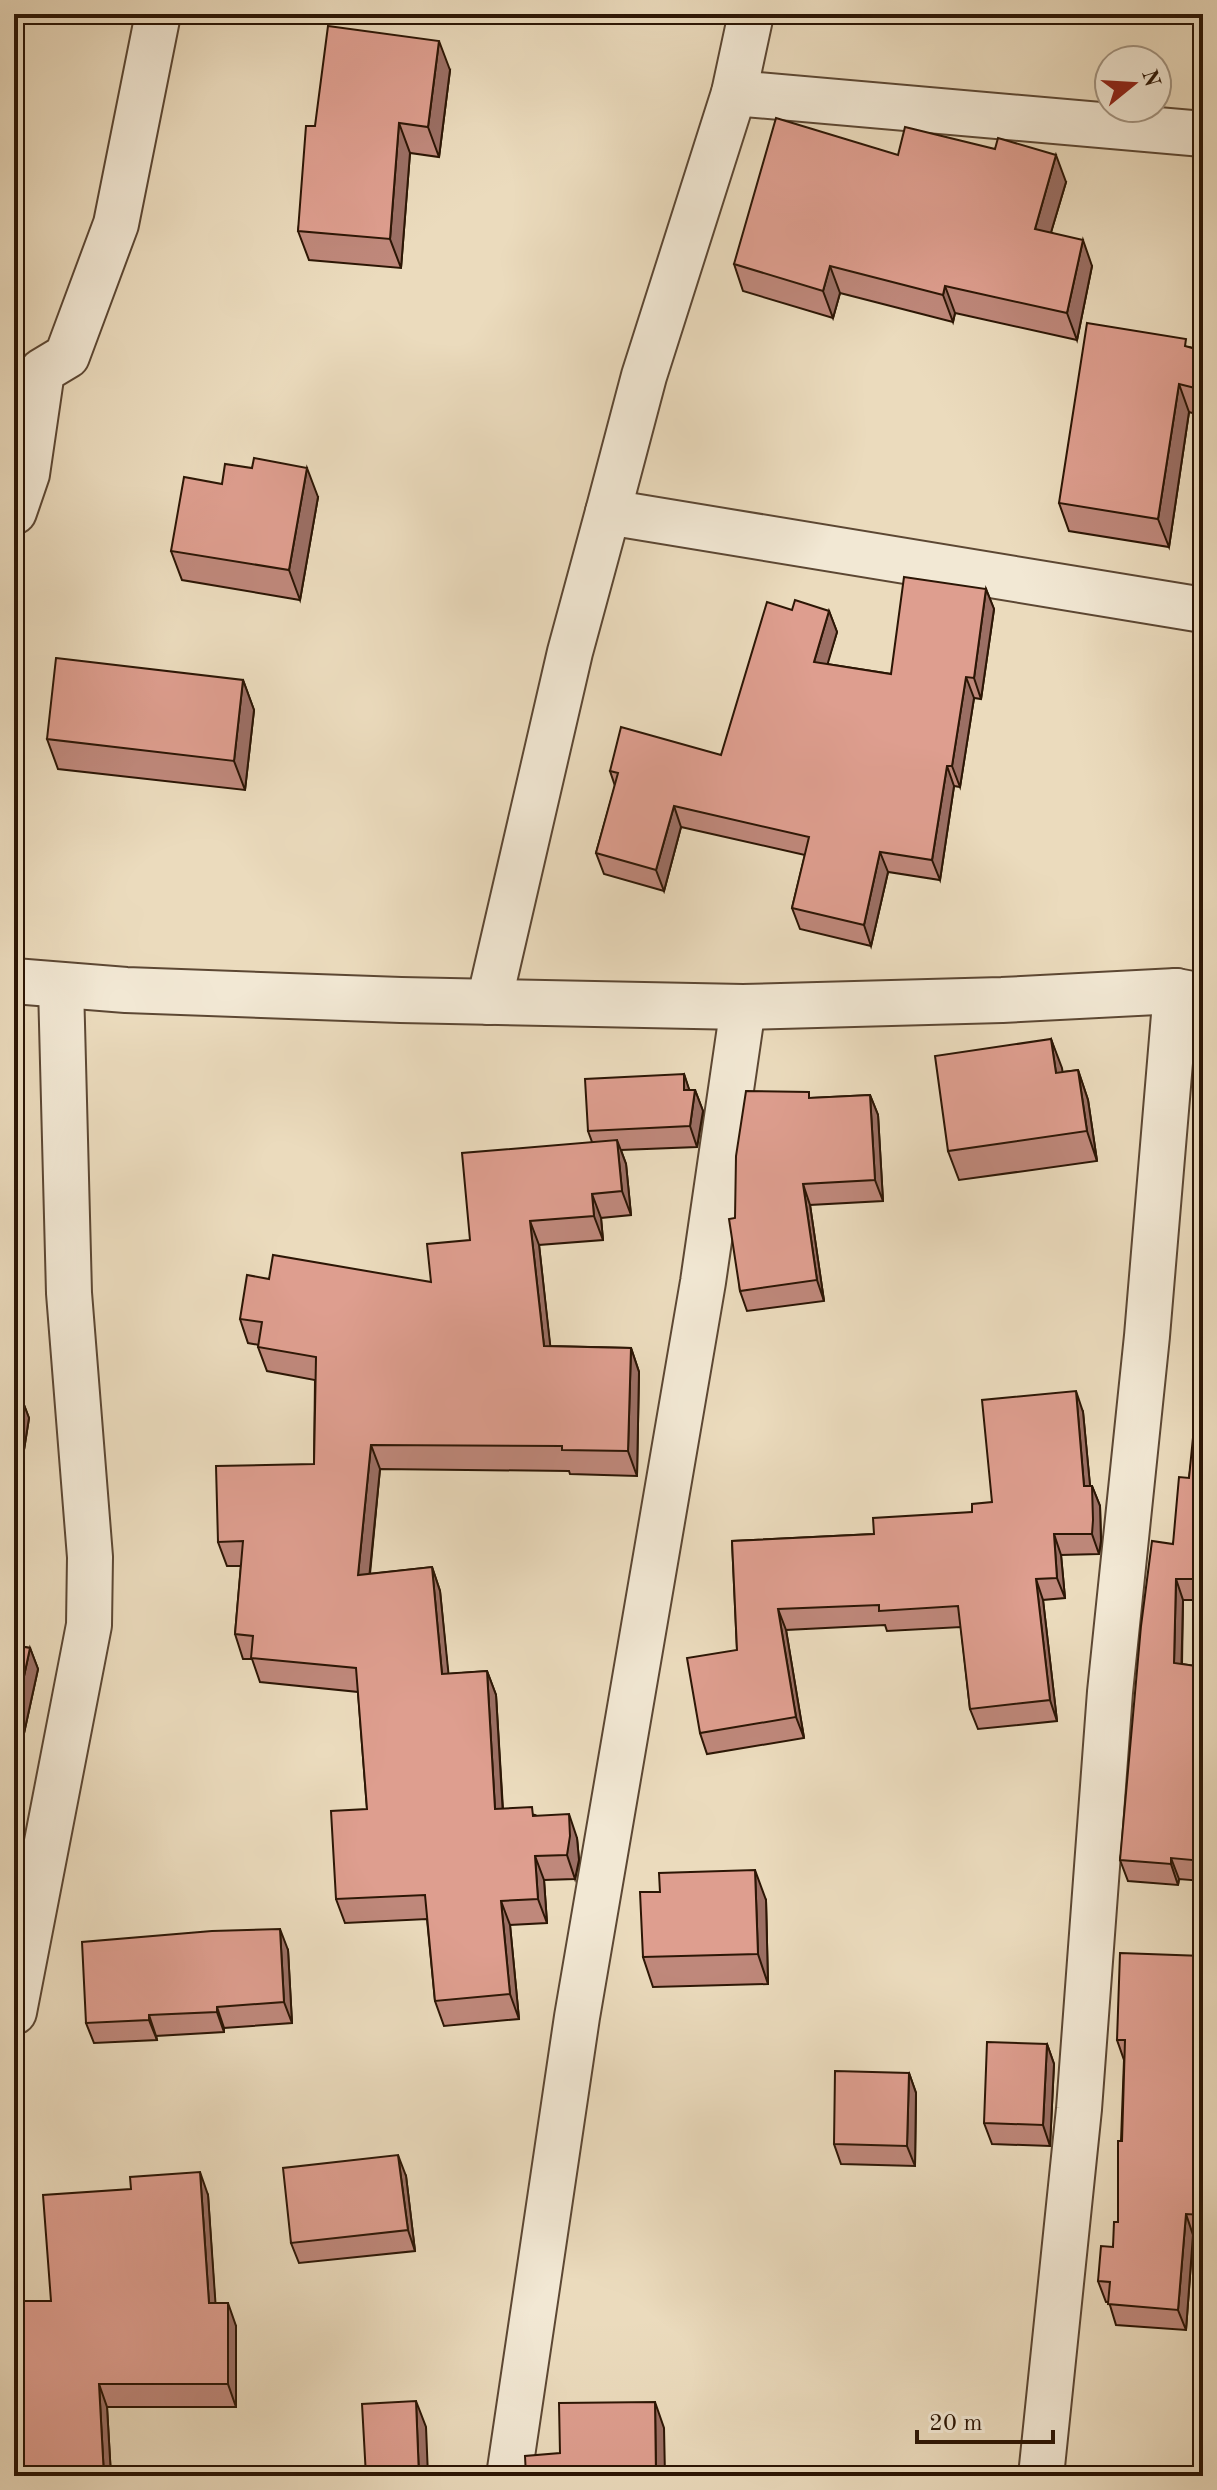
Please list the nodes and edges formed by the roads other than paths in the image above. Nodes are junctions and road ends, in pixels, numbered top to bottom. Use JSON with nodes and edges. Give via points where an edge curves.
{"nodes":[{"id":1,"x":158,"y":14,"type":"edge"},
{"id":2,"x":751,"y":14,"type":"edge"},
{"id":3,"x":734,"y":93,"type":"junction"},
{"id":4,"x":1203,"y":134,"type":"edge"},
{"id":5,"x":28,"y":369,"type":"edge"},
{"id":6,"x":14,"y":512,"type":"edge"},
{"id":7,"x":608,"y":512,"type":"junction"},
{"id":8,"x":1203,"y":610,"type":"edge"},
{"id":9,"x":14,"y":981,"type":"edge"},
{"id":10,"x":61,"y":986,"type":"junction"},
{"id":11,"x":1190,"y":994,"type":"edge"},
{"id":12,"x":489,"y":1002,"type":"junction"},
{"id":13,"x":743,"y":1007,"type":"junction"},
{"id":14,"x":20,"y":1945,"type":"edge"},
{"id":15,"x":14,"y":2012,"type":"edge"},
{"id":16,"x":509,"y":2476,"type":"edge"},
{"id":17,"x":1041,"y":2476,"type":"edge"}],
"edges":[{"from":1,"to":5,"type":"street","via":[[116,224],[67,356]]},
{"from":2,"to":3,"type":"street"},
{"from":3,"to":4,"type":"street"},
{"from":3,"to":7,"type":"street","via":[[644,376]]},
{"from":5,"to":6,"type":"street","via":[[27,474]]},
{"from":7,"to":8,"type":"street"},
{"from":7,"to":12,"type":"street"},
{"from":9,"to":10,"type":"street"},
{"from":10,"to":12,"type":"street"},
{"from":10,"to":14,"type":"street","via":[[69,1293],[90,1557],[89,1625]]},
{"from":11,"to":13,"type":"street"},
{"from":11,"to":17,"type":"street","via":[[1110,1692],[1079,2109]]},
{"from":12,"to":13,"type":"street"},
{"from":13,"to":16,"type":"street","via":[[703,1282],[577,2017]]},
{"from":14,"to":15,"type":"street"}]}
